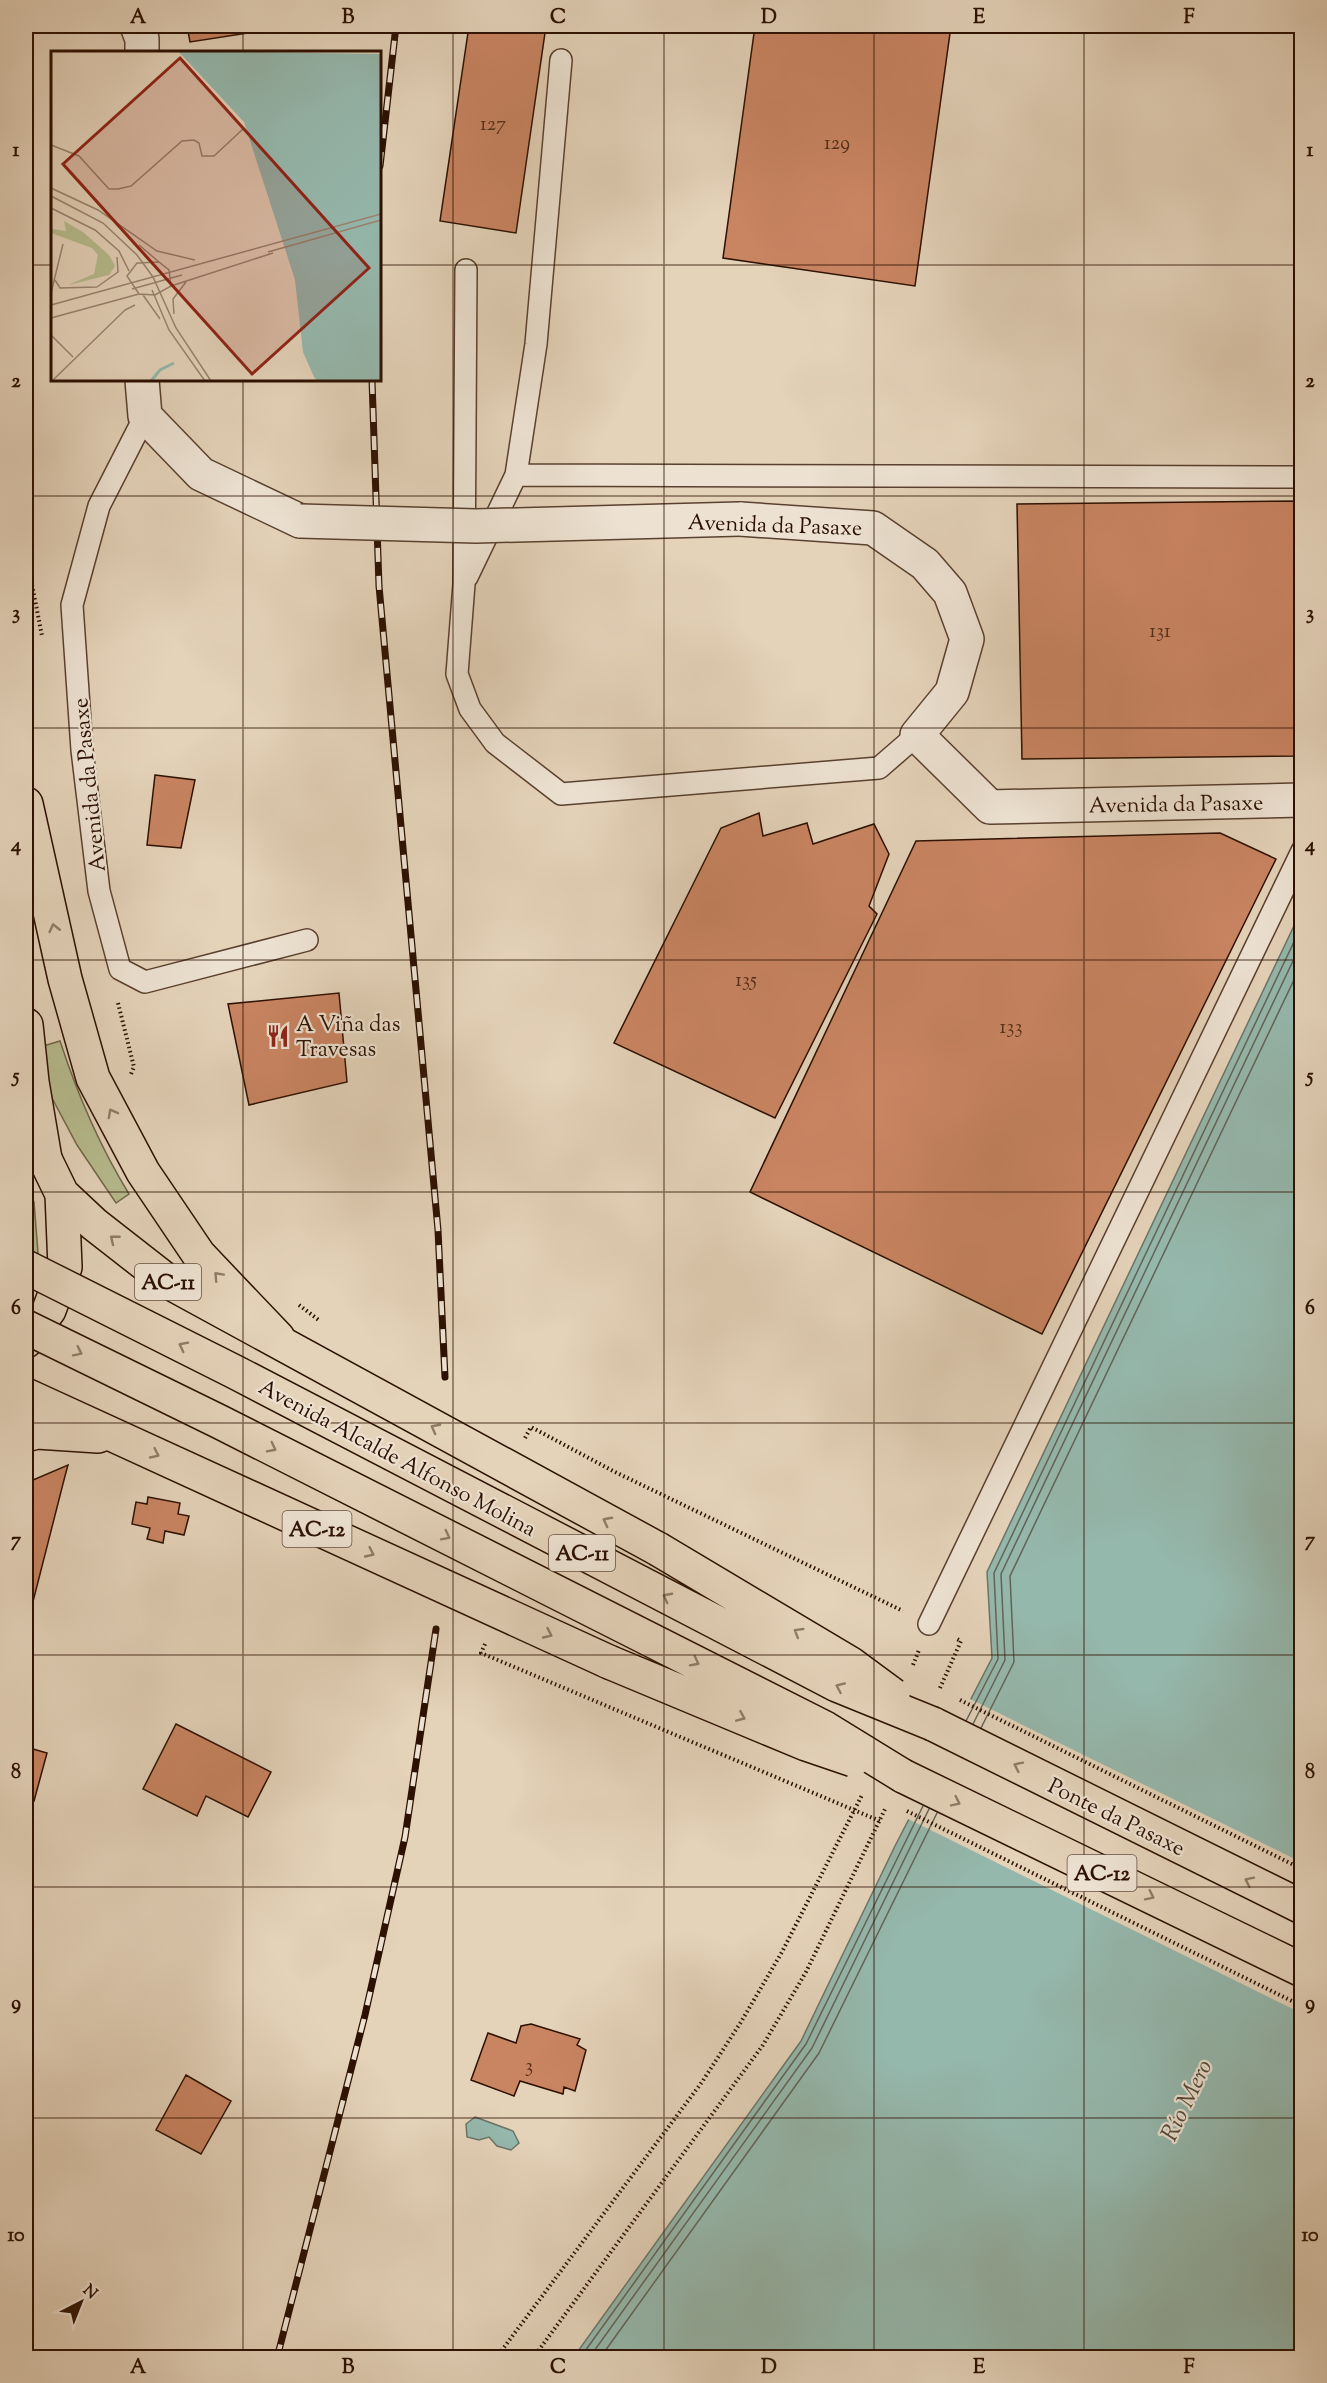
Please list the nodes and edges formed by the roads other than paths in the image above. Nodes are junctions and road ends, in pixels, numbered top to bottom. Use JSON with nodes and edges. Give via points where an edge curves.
{"nodes":[{"id":1,"x":137,"y":26,"type":"edge"},
{"id":2,"x":142,"y":51,"type":"edge"},
{"id":3,"x":561,"y":60,"type":"dead end"},
{"id":4,"x":466,"y":270,"type":"dead end"},
{"id":5,"x":142,"y":381,"type":"edge"},
{"id":6,"x":145,"y":416,"type":"junction"},
{"id":7,"x":516,"y":475,"type":"junction"},
{"id":8,"x":1302,"y":477,"type":"edge"},
{"id":9,"x":464,"y":584,"type":"junction"},
{"id":10,"x":917,"y":735,"type":"junction"},
{"id":11,"x":1302,"y":800,"type":"edge"},
{"id":12,"x":26,"y":804,"type":"edge"},
{"id":13,"x":1302,"y":852,"type":"edge"},
{"id":14,"x":307,"y":940,"type":"dead end"},
{"id":15,"x":26,"y":1025,"type":"edge"},
{"id":16,"x":26,"y":1132,"type":"edge"},
{"id":17,"x":45,"y":1159,"type":"junction"},
{"id":18,"x":62,"y":1194,"type":"junction"},
{"id":19,"x":26,"y":1267,"type":"edge"},
{"id":20,"x":26,"y":1327,"type":"edge"},
{"id":21,"x":26,"y":1341,"type":"edge"},
{"id":22,"x":288,"y":1348,"type":"junction"},
{"id":23,"x":26,"y":1395,"type":"edge"},
{"id":24,"x":26,"y":1435,"type":"edge"},
{"id":25,"x":118,"y":1437,"type":"junction"},
{"id":26,"x":929,"y":1624,"type":"road end"},
{"id":27,"x":938,"y":1703,"type":"junction"},
{"id":28,"x":893,"y":1792,"type":"junction"},
{"id":29,"x":1302,"y":1907,"type":"edge"},
{"id":30,"x":1302,"y":1970,"type":"edge"}],
"edges":[{"from":1,"to":2,"type":"street"},
{"from":3,"to":7,"type":"lane","via":[[536,344]]},
{"from":4,"to":9,"type":"lane"},
{"from":5,"to":6,"type":"street"},
{"from":6,"to":10,"type":"street","name":"Avenida da Pasaxe","bridge":true,"via":[[201,474],[300,521],[476,526],[740,519],[873,528],[925,564],[950,593],[967,639],[951,692]]},
{"from":6,"to":14,"type":"lane","name":"Avenida da Pasaxe","via":[[99,506],[72,605],[82,750],[99,891],[120,969],[145,982]]},
{"from":7,"to":8,"type":"lane"},
{"from":7,"to":9,"type":"lane"},
{"from":9,"to":10,"type":"lane","via":[[457,674],[470,709],[495,743],[561,794],[879,768]]},
{"from":10,"to":11,"type":"street","name":"Avenida da Pasaxe","via":[[990,807]]},
{"from":22,"to":12,"type":"main road","one_way":true,"via":[[199,1255],[143,1172],[93,1078],[65,979]]},
{"from":13,"to":26,"type":"lane"},
{"from":15,"to":17,"type":"main road"},
{"from":16,"to":17,"type":"main road","number":"AC-11"},
{"from":17,"to":18,"type":"main road","number":"AC-11"},
{"from":18,"to":21,"type":"main road","number":"AC-11","via":[[65,1267],[49,1310]]},
{"from":22,"to":18,"type":"main road","number":"AC-11","one_way":true,"via":[[167,1281]]},
{"from":27,"to":19,"type":"main road","name":"Avenida Alcalde Alfonso Molina","number":"AC-11","one_way":true,"bridge":true,"via":[[837,1685],[246,1377]]},
{"from":20,"to":28,"type":"main road","name":"Avenida Alcalde Alfonso Molina","number":"AC-11","one_way":true,"bridge":true,"via":[[825,1728]]},
{"from":27,"to":22,"type":"main road","number":"AC-11","one_way":true,"bridge":true,"via":[[851,1664],[658,1549]]},
{"from":23,"to":25,"type":"main road","number":"AC-12"},
{"from":24,"to":25,"type":"main road","via":[[38,1432]]},
{"from":25,"to":28,"type":"main road","number":"AC-12","one_way":true,"bridge":true,"via":[[609,1662],[806,1744]]},
{"from":29,"to":27,"type":"main road","name":"Ponte da Pasaxe","number":"AC-12","one_way":true},
{"from":28,"to":30,"type":"main road","number":"AC-12","one_way":true}]}
